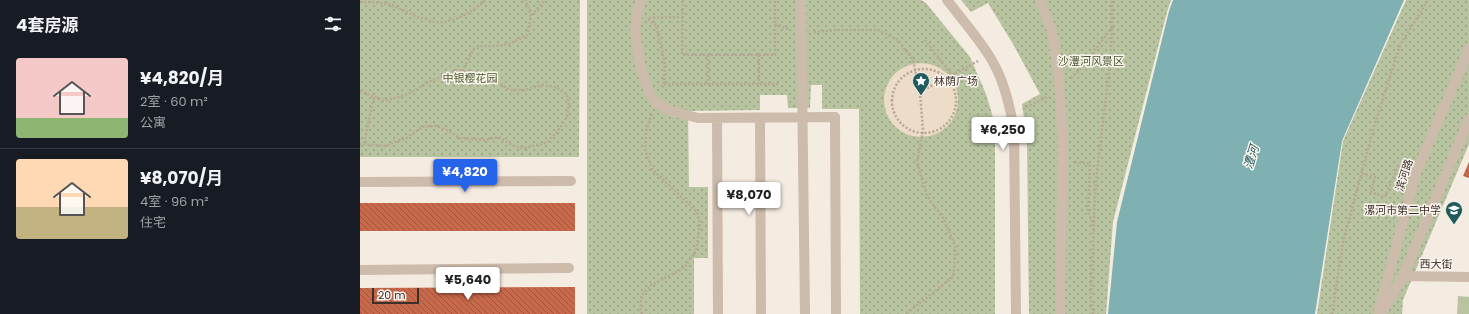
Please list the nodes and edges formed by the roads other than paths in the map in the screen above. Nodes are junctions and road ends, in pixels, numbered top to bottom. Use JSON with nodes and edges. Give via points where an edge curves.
{"nodes":[{"id":1,"x":801,"y":0,"type":"edge"},
{"id":2,"x":947,"y":0,"type":"edge"},
{"id":3,"x":1040,"y":0,"type":"edge"},
{"id":4,"x":639,"y":5,"type":"edge"},
{"id":5,"x":1469,"y":49,"type":"edge"},
{"id":6,"x":717,"y":118,"type":"junction"},
{"id":7,"x":760,"y":118,"type":"junction"},
{"id":8,"x":803,"y":118,"type":"junction"},
{"id":9,"x":1469,"y":119,"type":"edge"},
{"id":10,"x":571,"y":181,"type":"dead end"},
{"id":11,"x":360,"y":182,"type":"edge"},
{"id":12,"x":569,"y":268,"type":"dead end"},
{"id":13,"x":360,"y":270,"type":"edge"},
{"id":14,"x":1402,"y":276,"type":"junction"},
{"id":15,"x":1469,"y":277,"type":"edge"},
{"id":16,"x":718,"y":314,"type":"edge"},
{"id":17,"x":761,"y":314,"type":"edge"},
{"id":18,"x":805,"y":314,"type":"edge"},
{"id":19,"x":836,"y":314,"type":"edge"},
{"id":20,"x":1016,"y":314,"type":"edge"},
{"id":21,"x":1060,"y":314,"type":"edge"},
{"id":22,"x":1380,"y":314,"type":"edge"}],
"edges":[{"from":1,"to":8,"type":"street"},
{"from":2,"to":20,"type":"street","via":[[989,54],[1002,81],[1014,129]]},
{"from":3,"to":21,"type":"street","via":[[1052,31],[1058,67],[1063,141]]},
{"from":4,"to":6,"type":"street","via":[[635,30],[640,66],[649,92],[656,102],[668,110],[698,118]]},
{"from":5,"to":22,"type":"street","name":"滨河路","via":[[1416,173]]},
{"from":6,"to":7,"type":"street"},
{"from":6,"to":16,"type":"street"},
{"from":7,"to":8,"type":"street"},
{"from":7,"to":17,"type":"street"},
{"from":8,"to":18,"type":"street"},
{"from":8,"to":19,"type":"street","via":[[835,117]]},
{"from":9,"to":14,"type":"street"},
{"from":10,"to":11,"type":"street"},
{"from":12,"to":13,"type":"street"},
{"from":14,"to":15,"type":"street","name":"西大街"},
{"from":14,"to":22,"type":"street"}]}
